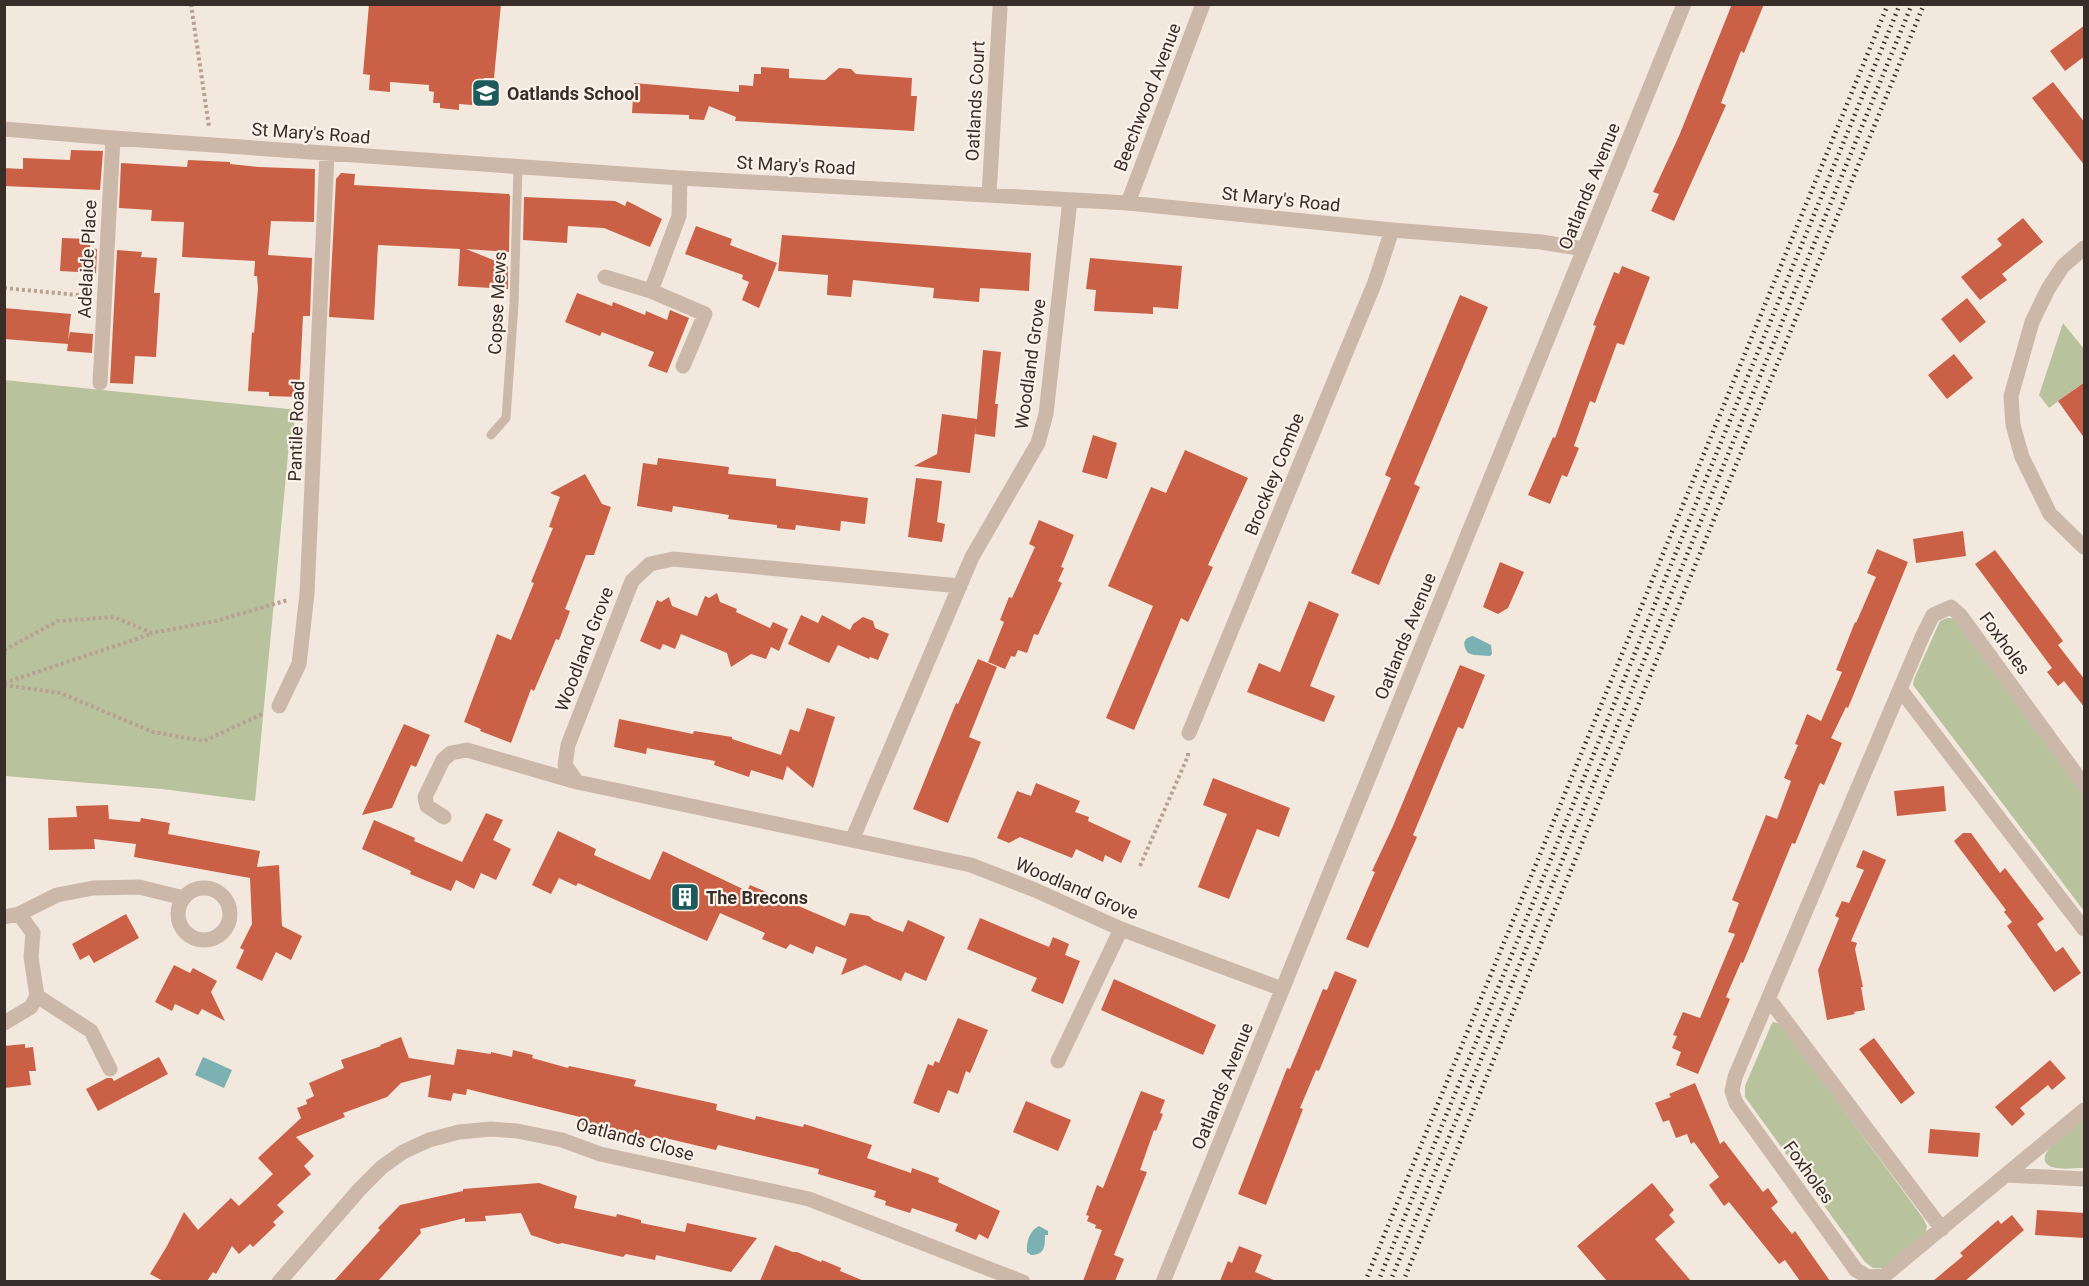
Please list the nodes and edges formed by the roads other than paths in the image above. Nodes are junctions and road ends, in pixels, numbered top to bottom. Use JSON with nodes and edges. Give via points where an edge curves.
{"nodes":[{"id":1,"x":1203,"y":4,"type":"edge"},
{"id":2,"x":1684,"y":4,"type":"edge"},
{"id":3,"x":1000,"y":8,"type":"dead end"},
{"id":4,"x":4,"y":129,"type":"edge"},
{"id":5,"x":113,"y":138,"type":"junction"},
{"id":6,"x":327,"y":153,"type":"junction"},
{"id":7,"x":518,"y":167,"type":"junction"},
{"id":8,"x":680,"y":178,"type":"junction"},
{"id":9,"x":989,"y":195,"type":"junction"},
{"id":10,"x":1070,"y":200,"type":"junction"},
{"id":11,"x":1128,"y":203,"type":"junction"},
{"id":12,"x":1392,"y":230,"type":"junction"},
{"id":13,"x":2085,"y":248,"type":"edge"},
{"id":14,"x":1584,"y":249,"type":"junction"},
{"id":15,"x":605,"y":277,"type":"dead end"},
{"id":16,"x":651,"y":291,"type":"junction"},
{"id":17,"x":683,"y":366,"type":"dead end"},
{"id":18,"x":100,"y":383,"type":"dead end"},
{"id":19,"x":491,"y":435,"type":"dead end"},
{"id":20,"x":2085,"y":547,"type":"edge"},
{"id":21,"x":960,"y":586,"type":"junction"},
{"id":22,"x":1900,"y":689,"type":"junction"},
{"id":23,"x":279,"y":706,"type":"road end"},
{"id":24,"x":1188,"y":733,"type":"road end"},
{"id":25,"x":577,"y":782,"type":"junction"},
{"id":26,"x":2085,"y":785,"type":"edge"},
{"id":27,"x":444,"y":817,"type":"dead end"},
{"id":28,"x":852,"y":840,"type":"junction"},
{"id":29,"x":184,"y":898,"type":"dead end"},
{"id":30,"x":12,"y":916,"type":"edge"},
{"id":31,"x":1121,"y":929,"type":"junction"},
{"id":32,"x":2085,"y":929,"type":"edge"},
{"id":33,"x":1282,"y":989,"type":"junction"},
{"id":34,"x":37,"y":996,"type":"junction"},
{"id":35,"x":1769,"y":999,"type":"junction"},
{"id":36,"x":4,"y":1023,"type":"edge"},
{"id":37,"x":1058,"y":1060,"type":"dead end"},
{"id":38,"x":110,"y":1069,"type":"dead end"},
{"id":39,"x":2085,"y":1110,"type":"edge"},
{"id":40,"x":2006,"y":1175,"type":"junction"},
{"id":41,"x":2085,"y":1179,"type":"edge"},
{"id":42,"x":1942,"y":1229,"type":"junction"},
{"id":43,"x":279,"y":1281,"type":"edge"},
{"id":44,"x":1023,"y":1281,"type":"edge"},
{"id":45,"x":1163,"y":1281,"type":"edge"}],
"edges":[{"from":1,"to":11,"type":"street","name":"Beechwood Avenue"},
{"from":2,"to":14,"type":"street","name":"Oatlands Avenue"},
{"from":3,"to":9,"type":"street","name":"Oatlands Court"},
{"from":4,"to":5,"type":"street","name":"St Mary's Road"},
{"from":5,"to":6,"type":"street","name":"St Mary's Road"},
{"from":5,"to":18,"type":"street","name":"Adelaide Place"},
{"from":6,"to":7,"type":"street","name":"St Mary's Road"},
{"from":6,"to":23,"type":"street","name":"Pantile Road","via":[[307,594],[299,664]]},
{"from":7,"to":8,"type":"street","name":"St Mary's Road"},
{"from":7,"to":19,"type":"lane","name":"Copse Mews","via":[[506,418]]},
{"from":8,"to":9,"type":"street","name":"St Mary's Road"},
{"from":8,"to":16,"type":"street","via":[[679,216]]},
{"from":9,"to":10,"type":"street","name":"St Mary's Road"},
{"from":10,"to":11,"type":"street","name":"St Mary's Road"},
{"from":10,"to":21,"type":"street","name":"Woodland Grove","via":[[1046,414],[1038,443],[972,557]]},
{"from":11,"to":12,"type":"street","name":"St Mary's Road"},
{"from":12,"to":14,"type":"street","name":"St Mary's Road"},
{"from":12,"to":24,"type":"street","name":"Brockley Combe","via":[[1370,293]]},
{"from":13,"to":20,"type":"street","via":[[2063,266],[2048,289],[2032,322],[2011,396],[2013,425],[2022,457],[2050,514]]},
{"from":14,"to":33,"type":"street","name":"Oatlands Avenue"},
{"from":15,"to":16,"type":"street"},
{"from":16,"to":17,"type":"street","via":[[705,314]]},
{"from":21,"to":25,"type":"street","name":"Woodland Grove","via":[[674,559],[650,564],[632,581],[568,745],[565,765]]},
{"from":21,"to":28,"type":"street","name":"Woodland Grove"},
{"from":22,"to":26,"type":"street","name":"Foxholes","via":[[1934,615],[1951,607]]},
{"from":22,"to":32,"type":"street"},
{"from":22,"to":35,"type":"street","name":"Foxholes"},
{"from":25,"to":27,"type":"street","via":[[467,750],[451,753],[443,760],[425,797],[427,807]]},
{"from":25,"to":28,"type":"street","name":"Woodland Grove"},
{"from":28,"to":31,"type":"street","name":"Woodland Grove","via":[[971,865]]},
{"from":29,"to":30,"type":"street","via":[[139,887],[93,888],[57,895]]},
{"from":30,"to":34,"type":"street","via":[[33,933],[31,957]]},
{"from":31,"to":33,"type":"street","name":"Woodland Grove"},
{"from":31,"to":37,"type":"street"},
{"from":33,"to":45,"type":"street","name":"Oatlands Avenue"},
{"from":34,"to":36,"type":"street","via":[[31,1007]]},
{"from":34,"to":38,"type":"street","via":[[91,1031]]},
{"from":35,"to":42,"type":"street"},
{"from":35,"to":42,"type":"street","name":"Foxholes","via":[[1732,1091],[1736,1103],[1857,1270],[1868,1277],[1884,1276]]},
{"from":39,"to":40,"type":"street","name":"Foxholes"},
{"from":40,"to":41,"type":"street"},
{"from":40,"to":42,"type":"street","name":"Foxholes"},
{"from":43,"to":44,"type":"street","name":"Oatlands Close","via":[[382,1167],[429,1140],[491,1129],[562,1140],[610,1156],[809,1199]]}]}
